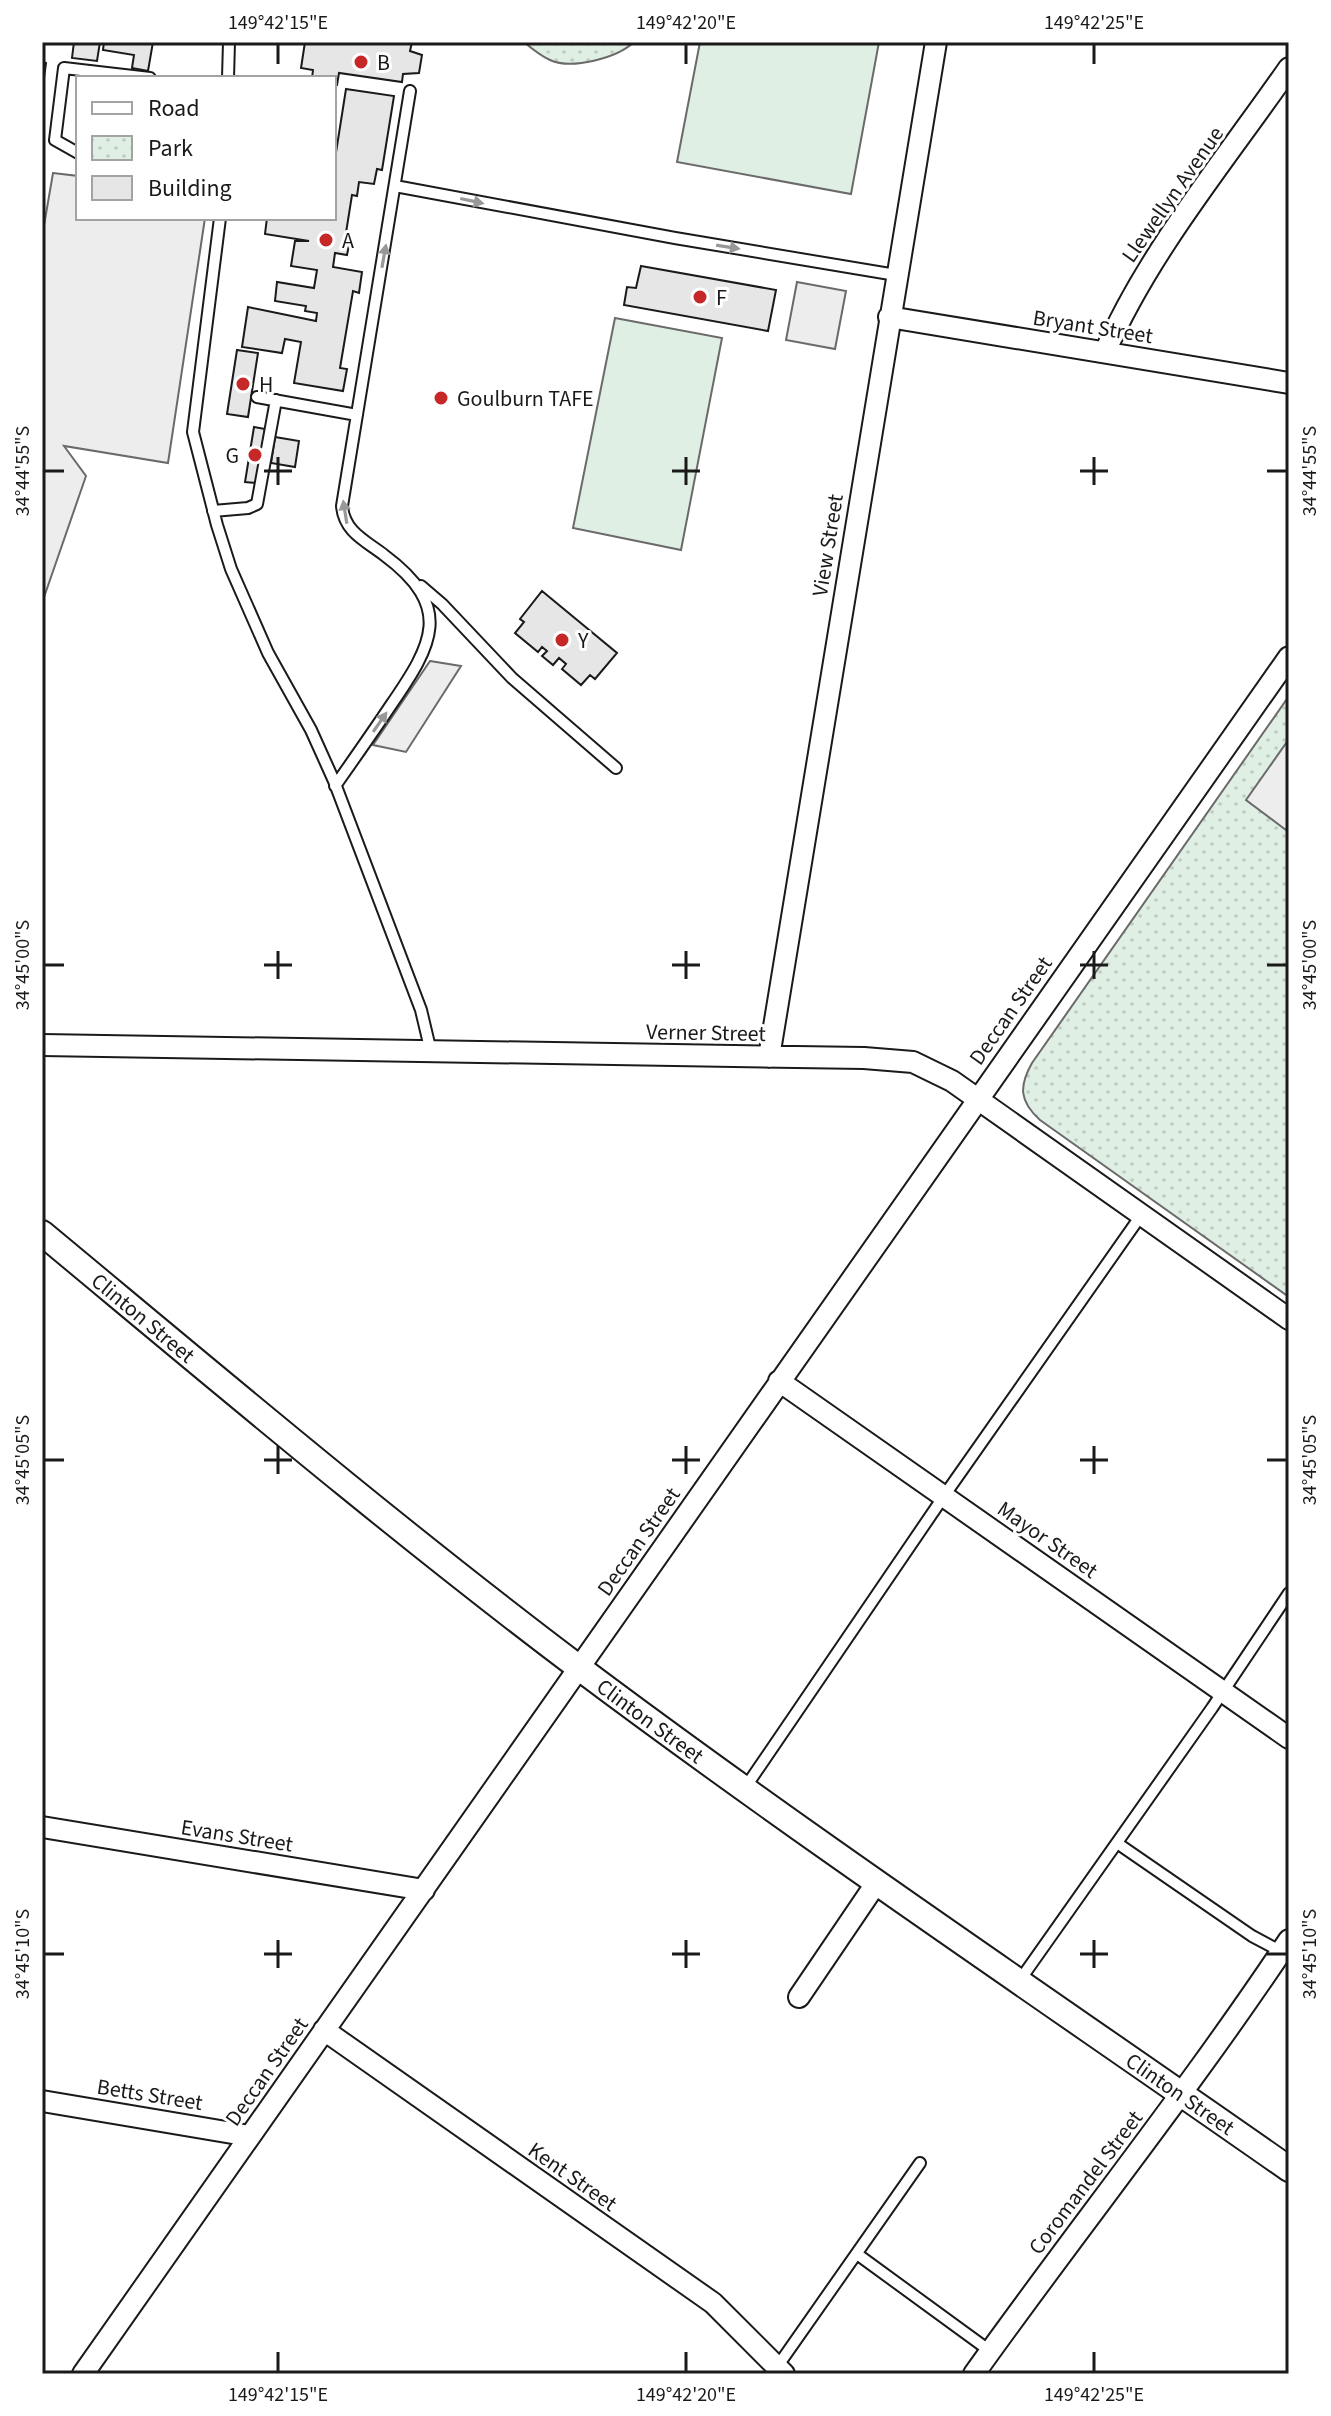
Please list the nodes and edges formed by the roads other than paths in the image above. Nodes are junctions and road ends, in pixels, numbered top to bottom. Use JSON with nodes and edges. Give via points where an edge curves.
{"nodes":[{"id":1,"x":229,"y":42,"type":"edge"},
{"id":2,"x":936,"y":42,"type":"edge"},
{"id":3,"x":1289,"y":68,"type":"edge"},
{"id":4,"x":133,"y":76,"type":"edge"},
{"id":5,"x":228,"y":76,"type":"edge"},
{"id":6,"x":410,"y":91,"type":"dead end"},
{"id":7,"x":76,"y":152,"type":"edge"},
{"id":8,"x":395,"y":186,"type":"junction"},
{"id":9,"x":220,"y":220,"type":"edge"},
{"id":10,"x":896,"y":275,"type":"junction"},
{"id":11,"x":889,"y":317,"type":"junction"},
{"id":12,"x":1105,"y":352,"type":"junction"},
{"id":13,"x":1289,"y":383,"type":"edge"},
{"id":14,"x":257,"y":397,"type":"dead end"},
{"id":15,"x":276,"y":400,"type":"junction"},
{"id":16,"x":357,"y":415,"type":"junction"},
{"id":17,"x":213,"y":511,"type":"junction"},
{"id":18,"x":411,"y":577,"type":"junction"},
{"id":19,"x":1289,"y":657,"type":"edge"},
{"id":20,"x":616,"y":768,"type":"dead end"},
{"id":21,"x":335,"y":786,"type":"junction"},
{"id":22,"x":42,"y":1045,"type":"edge"},
{"id":23,"x":431,"y":1052,"type":"junction"},
{"id":24,"x":769,"y":1057,"type":"junction"},
{"id":25,"x":976,"y":1099,"type":"junction"},
{"id":26,"x":1142,"y":1214,"type":"junction"},
{"id":27,"x":42,"y":1233,"type":"edge"},
{"id":28,"x":1289,"y":1319,"type":"edge"},
{"id":29,"x":779,"y":1381,"type":"junction"},
{"id":30,"x":944,"y":1496,"type":"junction"},
{"id":31,"x":1289,"y":1593,"type":"edge"},
{"id":32,"x":579,"y":1667,"type":"junction"},
{"id":33,"x":1223,"y":1691,"type":"junction"},
{"id":34,"x":1289,"y":1738,"type":"edge"},
{"id":35,"x":745,"y":1788,"type":"junction"},
{"id":36,"x":42,"y":1827,"type":"edge"},
{"id":37,"x":1117,"y":1843,"type":"junction"},
{"id":38,"x":877,"y":1882,"type":"junction"},
{"id":39,"x":424,"y":1890,"type":"junction"},
{"id":40,"x":1286,"y":1949,"type":"edge"},
{"id":41,"x":1020,"y":1980,"type":"junction"},
{"id":42,"x":799,"y":1997,"type":"dead end"},
{"id":43,"x":324,"y":2030,"type":"junction"},
{"id":44,"x":1182,"y":2094,"type":"junction"},
{"id":45,"x":42,"y":2101,"type":"edge"},
{"id":46,"x":250,"y":2136,"type":"junction"},
{"id":47,"x":920,"y":2163,"type":"dead end"},
{"id":48,"x":1289,"y":2169,"type":"edge"},
{"id":49,"x":857,"y":2254,"type":"junction"},
{"id":50,"x":990,"y":2351,"type":"junction"},
{"id":51,"x":781,"y":2372,"type":"edge"},
{"id":52,"x":83,"y":2374,"type":"edge"},
{"id":53,"x":974,"y":2374,"type":"edge"}],
"edges":[{"from":1,"to":5,"type":"lane"},
{"from":2,"to":10,"type":"street","name":"View Street"},
{"from":3,"to":12,"type":"street","name":"Llewellyn Avenue","via":[[1147,271]]},
{"from":4,"to":7,"type":"lane","via":[[64,68],[55,140]]},
{"from":6,"to":8,"type":"lane"},
{"from":8,"to":10,"type":"lane","one_way":true},
{"from":16,"to":8,"type":"lane","one_way":true},
{"from":9,"to":17,"type":"lane","via":[[193,432]]},
{"from":10,"to":11,"type":"street","name":"View Street"},
{"from":11,"to":12,"type":"street","name":"Bryant Street"},
{"from":11,"to":24,"type":"street","name":"View Street"},
{"from":12,"to":13,"type":"street","name":"Bryant Street"},
{"from":14,"to":15,"type":"lane"},
{"from":15,"to":16,"type":"lane"},
{"from":15,"to":17,"type":"lane","via":[[257,504]]},
{"from":18,"to":16,"type":"lane","one_way":true,"via":[[354,533],[343,515]]},
{"from":17,"to":21,"type":"lane","via":[[255,624]]},
{"from":18,"to":20,"type":"lane","via":[[512,678]]},
{"from":21,"to":18,"type":"lane","one_way":true,"via":[[428,644],[426,600]]},
{"from":19,"to":25,"type":"street","name":"Deccan Street"},
{"from":21,"to":23,"type":"lane","via":[[421,1010]]},
{"from":22,"to":23,"type":"street","name":"Verner Street"},
{"from":23,"to":24,"type":"street","name":"Verner Street"},
{"from":24,"to":25,"type":"street","name":"Verner Street","via":[[913,1062]]},
{"from":25,"to":26,"type":"street","name":"Verner Street"},
{"from":25,"to":29,"type":"street","name":"Deccan Street"},
{"from":26,"to":28,"type":"street","name":"Verner Street"},
{"from":26,"to":30,"type":"lane"},
{"from":27,"to":32,"type":"street","name":"Clinton Street","via":[[434,1555]]},
{"from":29,"to":30,"type":"street","name":"Mayor Street"},
{"from":29,"to":32,"type":"street","name":"Deccan Street"},
{"from":30,"to":33,"type":"street","name":"Mayor Street"},
{"from":30,"to":35,"type":"lane"},
{"from":31,"to":33,"type":"lane"},
{"from":32,"to":35,"type":"street","name":"Clinton Street"},
{"from":32,"to":39,"type":"street","name":"Deccan Street"},
{"from":33,"to":34,"type":"street","name":"Mayor Street"},
{"from":33,"to":37,"type":"lane"},
{"from":35,"to":38,"type":"street","name":"Clinton Street"},
{"from":36,"to":39,"type":"street","name":"Evans Street"},
{"from":37,"to":40,"type":"lane","via":[[1252,1936]]},
{"from":37,"to":41,"type":"lane"},
{"from":38,"to":41,"type":"street","name":"Clinton Street"},
{"from":38,"to":42,"type":"street"},
{"from":39,"to":43,"type":"street","name":"Deccan Street"},
{"from":40,"to":44,"type":"street","name":"Coromandel Street"},
{"from":41,"to":44,"type":"street","name":"Clinton Street"},
{"from":43,"to":46,"type":"street","name":"Deccan Street"},
{"from":43,"to":51,"type":"street","name":"Kent Street","via":[[713,2303]]},
{"from":44,"to":48,"type":"street","name":"Clinton Street"},
{"from":44,"to":50,"type":"street","name":"Coromandel Street"},
{"from":45,"to":46,"type":"street","name":"Betts Street"},
{"from":46,"to":52,"type":"street","name":"Deccan Street"},
{"from":47,"to":49,"type":"lane"},
{"from":49,"to":50,"type":"lane"},
{"from":49,"to":51,"type":"lane"},
{"from":50,"to":53,"type":"street","name":"Coromandel Street"}]}
